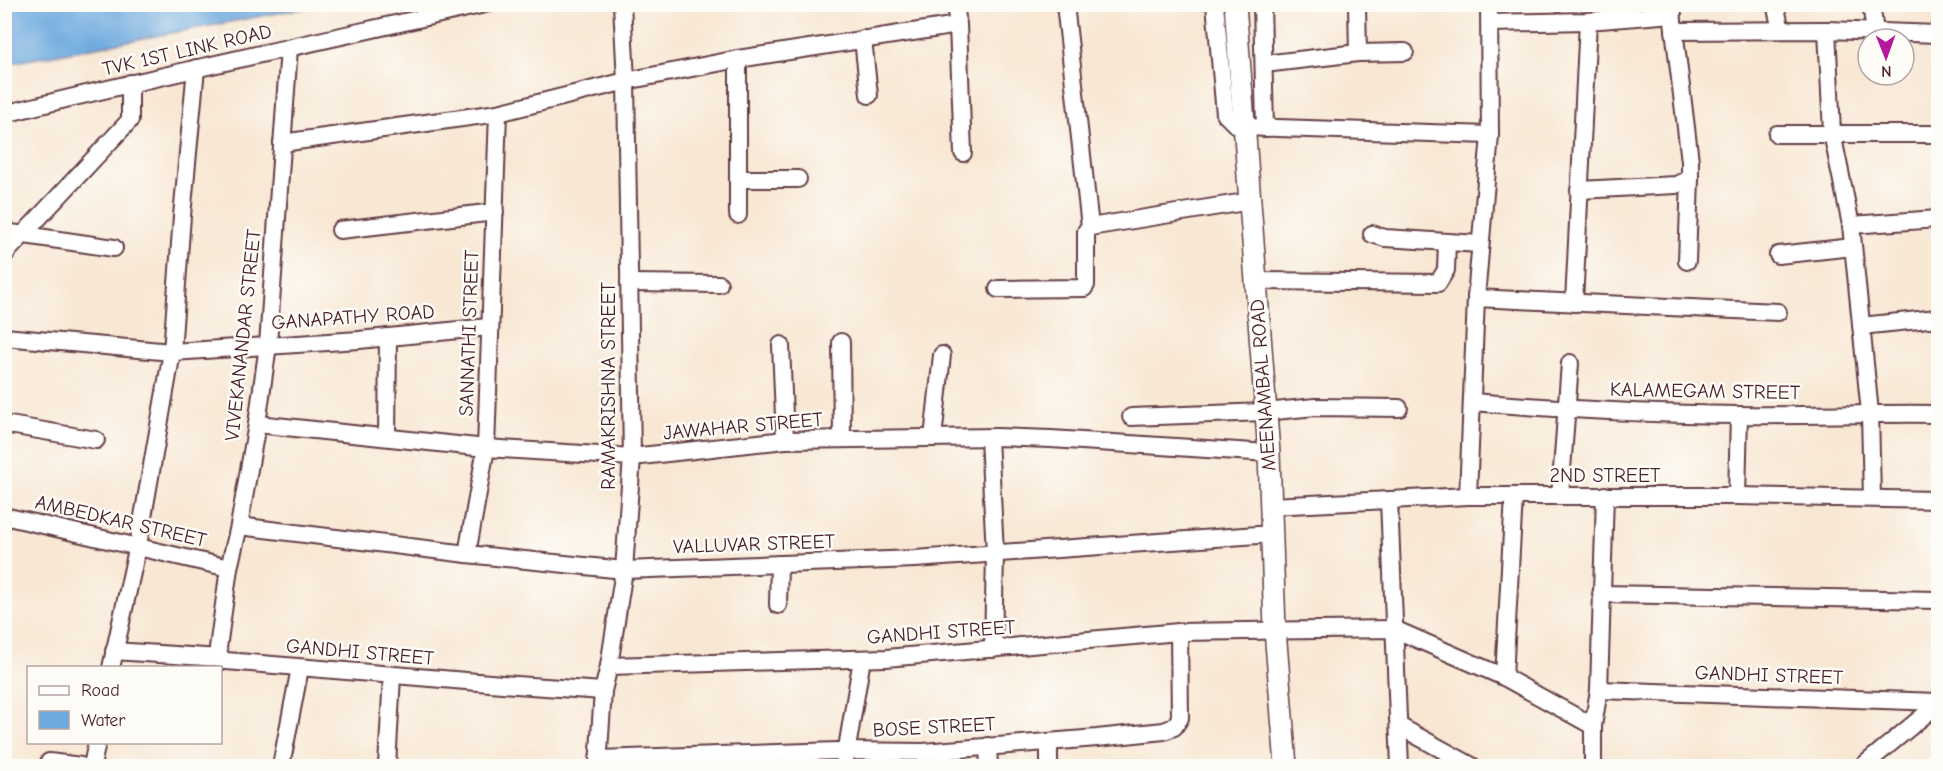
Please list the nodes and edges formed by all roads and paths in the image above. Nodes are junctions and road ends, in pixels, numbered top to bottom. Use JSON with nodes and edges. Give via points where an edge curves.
{"nodes":[{"id":1,"x":485,"y":4,"type":"edge"},
{"id":2,"x":622,"y":4,"type":"edge"},
{"id":3,"x":955,"y":4,"type":"edge"},
{"id":4,"x":1065,"y":4,"type":"edge"},
{"id":5,"x":1215,"y":4,"type":"edge"},
{"id":6,"x":1235,"y":4,"type":"edge"},
{"id":7,"x":1262,"y":4,"type":"edge"},
{"id":8,"x":1357,"y":4,"type":"edge"},
{"id":9,"x":1489,"y":4,"type":"edge"},
{"id":10,"x":1775,"y":4,"type":"edge"},
{"id":11,"x":1871,"y":4,"type":"edge"},
{"id":12,"x":1672,"y":9,"type":"edge"},
{"id":13,"x":1588,"y":21,"type":"junction"},
{"id":14,"x":1490,"y":23,"type":"junction"},
{"id":15,"x":957,"y":25,"type":"junction"},
{"id":16,"x":1874,"y":27,"type":"edge"},
{"id":17,"x":1781,"y":30,"type":"junction"},
{"id":18,"x":1827,"y":30,"type":"junction"},
{"id":19,"x":1674,"y":31,"type":"junction"},
{"id":20,"x":1856,"y":31,"type":"edge"},
{"id":21,"x":1916,"y":33,"type":"edge"},
{"id":22,"x":1938,"y":34,"type":"edge"},
{"id":23,"x":864,"y":39,"type":"junction"},
{"id":24,"x":289,"y":48,"type":"junction"},
{"id":25,"x":1405,"y":52,"type":"dead end"},
{"id":26,"x":1358,"y":53,"type":"junction"},
{"id":27,"x":738,"y":59,"type":"junction"},
{"id":28,"x":1263,"y":64,"type":"junction"},
{"id":29,"x":196,"y":68,"type":"junction"},
{"id":30,"x":626,"y":81,"type":"junction"},
{"id":31,"x":130,"y":83,"type":"junction"},
{"id":32,"x":869,"y":95,"type":"dead end"},
{"id":33,"x":498,"y":113,"type":"junction"},
{"id":34,"x":4,"y":114,"type":"edge"},
{"id":35,"x":1244,"y":127,"type":"junction"},
{"id":36,"x":1265,"y":128,"type":"junction"},
{"id":37,"x":1832,"y":133,"type":"junction"},
{"id":38,"x":1777,"y":134,"type":"dead end"},
{"id":39,"x":1938,"y":134,"type":"edge"},
{"id":40,"x":1490,"y":135,"type":"junction"},
{"id":41,"x":282,"y":142,"type":"junction"},
{"id":42,"x":963,"y":153,"type":"dead end"},
{"id":43,"x":738,"y":178,"type":"junction"},
{"id":44,"x":1690,"y":178,"type":"junction"},
{"id":45,"x":798,"y":179,"type":"dead end"},
{"id":46,"x":1579,"y":190,"type":"junction"},
{"id":47,"x":1251,"y":201,"type":"junction"},
{"id":48,"x":495,"y":212,"type":"junction"},
{"id":49,"x":738,"y":215,"type":"dead end"},
{"id":50,"x":1938,"y":219,"type":"edge"},
{"id":51,"x":1851,"y":225,"type":"junction"},
{"id":52,"x":1090,"y":227,"type":"junction"},
{"id":53,"x":340,"y":230,"type":"dead end"},
{"id":54,"x":4,"y":232,"type":"edge"},
{"id":55,"x":1372,"y":234,"type":"dead end"},
{"id":56,"x":22,"y":235,"type":"junction"},
{"id":57,"x":1447,"y":242,"type":"junction"},
{"id":58,"x":1480,"y":244,"type":"junction"},
{"id":59,"x":1853,"y":247,"type":"junction"},
{"id":60,"x":114,"y":248,"type":"dead end"},
{"id":61,"x":4,"y":255,"type":"edge"},
{"id":62,"x":1778,"y":255,"type":"dead end"},
{"id":63,"x":1687,"y":261,"type":"dead end"},
{"id":64,"x":1256,"y":281,"type":"junction"},
{"id":65,"x":629,"y":283,"type":"junction"},
{"id":66,"x":719,"y":284,"type":"dead end"},
{"id":67,"x":998,"y":289,"type":"dead end"},
{"id":68,"x":1476,"y":298,"type":"junction"},
{"id":69,"x":1574,"y":303,"type":"junction"},
{"id":70,"x":1778,"y":312,"type":"dead end"},
{"id":71,"x":1938,"y":318,"type":"edge"},
{"id":72,"x":1862,"y":326,"type":"junction"},
{"id":73,"x":489,"y":327,"type":"junction"},
{"id":74,"x":4,"y":337,"type":"edge"},
{"id":75,"x":387,"y":337,"type":"junction"},
{"id":76,"x":841,"y":342,"type":"dead end"},
{"id":77,"x":268,"y":345,"type":"junction"},
{"id":78,"x":781,"y":345,"type":"dead end"},
{"id":79,"x":172,"y":352,"type":"junction"},
{"id":80,"x":942,"y":355,"type":"dead end"},
{"id":81,"x":1570,"y":363,"type":"dead end"},
{"id":82,"x":1472,"y":402,"type":"junction"},
{"id":83,"x":1399,"y":408,"type":"dead end"},
{"id":84,"x":1566,"y":410,"type":"junction"},
{"id":85,"x":1265,"y":412,"type":"junction"},
{"id":86,"x":1870,"y":413,"type":"junction"},
{"id":87,"x":1938,"y":414,"type":"edge"},
{"id":88,"x":1739,"y":415,"type":"junction"},
{"id":89,"x":1131,"y":417,"type":"dead end"},
{"id":90,"x":4,"y":424,"type":"edge"},
{"id":91,"x":257,"y":424,"type":"junction"},
{"id":92,"x":387,"y":437,"type":"junction"},
{"id":93,"x":933,"y":438,"type":"junction"},
{"id":94,"x":989,"y":438,"type":"junction"},
{"id":95,"x":842,"y":439,"type":"junction"},
{"id":96,"x":96,"y":440,"type":"dead end"},
{"id":97,"x":785,"y":440,"type":"junction"},
{"id":98,"x":486,"y":448,"type":"junction"},
{"id":99,"x":1269,"y":453,"type":"junction"},
{"id":100,"x":632,"y":457,"type":"junction"},
{"id":101,"x":1605,"y":495,"type":"junction"},
{"id":102,"x":1468,"y":496,"type":"junction"},
{"id":103,"x":1514,"y":496,"type":"junction"},
{"id":104,"x":1560,"y":496,"type":"junction"},
{"id":105,"x":1737,"y":496,"type":"junction"},
{"id":106,"x":1872,"y":498,"type":"junction"},
{"id":107,"x":1389,"y":500,"type":"junction"},
{"id":108,"x":1938,"y":500,"type":"edge"},
{"id":109,"x":1271,"y":506,"type":"junction"},
{"id":110,"x":4,"y":516,"type":"edge"},
{"id":111,"x":239,"y":526,"type":"junction"},
{"id":112,"x":1272,"y":534,"type":"junction"},
{"id":113,"x":138,"y":545,"type":"junction"},
{"id":114,"x":995,"y":553,"type":"junction"},
{"id":115,"x":467,"y":554,"type":"junction"},
{"id":116,"x":779,"y":564,"type":"junction"},
{"id":117,"x":229,"y":568,"type":"junction"},
{"id":118,"x":624,"y":570,"type":"junction"},
{"id":119,"x":1601,"y":594,"type":"junction"},
{"id":120,"x":1938,"y":600,"type":"edge"},
{"id":121,"x":778,"y":605,"type":"dead end"},
{"id":122,"x":1394,"y":629,"type":"junction"},
{"id":123,"x":1275,"y":630,"type":"junction"},
{"id":124,"x":1179,"y":633,"type":"junction"},
{"id":125,"x":993,"y":649,"type":"junction"},
{"id":126,"x":220,"y":658,"type":"junction"},
{"id":127,"x":113,"y":659,"type":"edge"},
{"id":128,"x":862,"y":659,"type":"junction"},
{"id":129,"x":609,"y":666,"type":"junction"},
{"id":130,"x":300,"y":668,"type":"junction"},
{"id":131,"x":392,"y":675,"type":"junction"},
{"id":132,"x":1504,"y":677,"type":"junction"},
{"id":133,"x":1599,"y":690,"type":"junction"},
{"id":134,"x":603,"y":691,"type":"junction"},
{"id":135,"x":1938,"y":703,"type":"edge"},
{"id":136,"x":1399,"y":726,"type":"junction"},
{"id":137,"x":1593,"y":726,"type":"junction"},
{"id":138,"x":1049,"y":742,"type":"junction"},
{"id":139,"x":97,"y":744,"type":"edge"},
{"id":140,"x":988,"y":746,"type":"junction"},
{"id":141,"x":845,"y":759,"type":"edge"},
{"id":142,"x":49,"y":762,"type":"dead end"},
{"id":143,"x":598,"y":763,"type":"edge"},
{"id":144,"x":81,"y":766,"type":"edge"},
{"id":145,"x":92,"y":766,"type":"edge"},
{"id":146,"x":281,"y":766,"type":"edge"},
{"id":147,"x":387,"y":766,"type":"edge"},
{"id":148,"x":393,"y":766,"type":"edge"},
{"id":149,"x":989,"y":766,"type":"edge"},
{"id":150,"x":1050,"y":766,"type":"edge"},
{"id":151,"x":1286,"y":766,"type":"edge"},
{"id":152,"x":1400,"y":766,"type":"edge"},
{"id":153,"x":1472,"y":766,"type":"edge"},
{"id":154,"x":1593,"y":766,"type":"edge"},
{"id":155,"x":1863,"y":766,"type":"edge"}],
"edges":[{"from":1,"to":24,"type":"street","name":"TVK 1ST LINK ROAD"},
{"from":2,"to":30,"type":"street","name":"RAMAKRISHNA STREET"},
{"from":3,"to":15,"type":"street"},
{"from":4,"to":52,"type":"street"},
{"from":5,"to":35,"type":"street","via":[[1225,114]]},
{"from":6,"to":35,"type":"main road","name":"MEENAMBAL ROAD"},
{"from":7,"to":28,"type":"street"},
{"from":8,"to":26,"type":"street"},
{"from":9,"to":14,"type":"street"},
{"from":10,"to":17,"type":"street"},
{"from":11,"to":16,"type":"street"},
{"from":12,"to":13,"type":"street"},
{"from":12,"to":19,"type":"street"},
{"from":13,"to":14,"type":"street"},
{"from":13,"to":46,"type":"street"},
{"from":14,"to":40,"type":"street"},
{"from":15,"to":23,"type":"street"},
{"from":15,"to":42,"type":"street"},
{"from":17,"to":18,"type":"street"},
{"from":17,"to":19,"type":"street"},
{"from":18,"to":20,"type":"street"},
{"from":18,"to":37,"type":"street"},
{"from":19,"to":44,"type":"street"},
{"from":21,"to":22,"type":"street"},
{"from":23,"to":27,"type":"street"},
{"from":23,"to":32,"type":"street"},
{"from":24,"to":29,"type":"street","name":"TVK 1ST LINK ROAD"},
{"from":24,"to":41,"type":"street","name":"VIVEKANANDAR STREET"},
{"from":25,"to":26,"type":"street"},
{"from":26,"to":28,"type":"street"},
{"from":27,"to":30,"type":"street"},
{"from":27,"to":43,"type":"street"},
{"from":28,"to":36,"type":"street"},
{"from":29,"to":31,"type":"street","name":"TVK 1ST LINK ROAD"},
{"from":29,"to":79,"type":"street"},
{"from":30,"to":33,"type":"street"},
{"from":30,"to":65,"type":"street","name":"RAMAKRISHNA STREET"},
{"from":31,"to":34,"type":"street","name":"TVK 1ST LINK ROAD"},
{"from":31,"to":56,"type":"street","via":[[130,120]]},
{"from":33,"to":41,"type":"street"},
{"from":33,"to":48,"type":"street","name":"SANNATHI STREET"},
{"from":35,"to":36,"type":"street"},
{"from":35,"to":47,"type":"main road","name":"MEENAMBAL ROAD"},
{"from":36,"to":40,"type":"street"},
{"from":37,"to":38,"type":"street"},
{"from":37,"to":39,"type":"street"},
{"from":37,"to":51,"type":"street"},
{"from":40,"to":58,"type":"street"},
{"from":41,"to":77,"type":"street","name":"VIVEKANANDAR STREET"},
{"from":43,"to":45,"type":"street"},
{"from":43,"to":49,"type":"street"},
{"from":44,"to":46,"type":"street","via":[[1676,185]]},
{"from":44,"to":63,"type":"street"},
{"from":46,"to":69,"type":"street"},
{"from":47,"to":52,"type":"street"},
{"from":47,"to":64,"type":"main road","name":"MEENAMBAL ROAD"},
{"from":48,"to":53,"type":"street"},
{"from":48,"to":73,"type":"street","name":"SANNATHI STREET"},
{"from":50,"to":51,"type":"street"},
{"from":51,"to":59,"type":"street"},
{"from":52,"to":67,"type":"street","via":[[1086,231],[1084,288]]},
{"from":54,"to":56,"type":"street"},
{"from":55,"to":57,"type":"street"},
{"from":56,"to":60,"type":"street"},
{"from":56,"to":61,"type":"street"},
{"from":57,"to":58,"type":"street"},
{"from":57,"to":64,"type":"street","via":[[1446,270],[1438,283]]},
{"from":58,"to":68,"type":"street"},
{"from":59,"to":62,"type":"street"},
{"from":59,"to":72,"type":"street"},
{"from":64,"to":85,"type":"main road","name":"MEENAMBAL ROAD"},
{"from":65,"to":66,"type":"street"},
{"from":65,"to":100,"type":"street","name":"RAMAKRISHNA STREET"},
{"from":68,"to":69,"type":"street"},
{"from":68,"to":82,"type":"street"},
{"from":69,"to":70,"type":"street"},
{"from":71,"to":72,"type":"street"},
{"from":72,"to":86,"type":"street"},
{"from":73,"to":75,"type":"street","name":"GANAPATHY ROAD"},
{"from":73,"to":98,"type":"street","name":"SANNATHI STREET"},
{"from":74,"to":79,"type":"street","name":"GANAPATHY ROAD"},
{"from":75,"to":77,"type":"street","name":"GANAPATHY ROAD"},
{"from":75,"to":92,"type":"street"},
{"from":76,"to":95,"type":"street"},
{"from":77,"to":79,"type":"street","name":"GANAPATHY ROAD"},
{"from":77,"to":91,"type":"street","name":"VIVEKANANDAR STREET"},
{"from":78,"to":97,"type":"street"},
{"from":79,"to":113,"type":"street"},
{"from":80,"to":93,"type":"street"},
{"from":81,"to":84,"type":"street"},
{"from":82,"to":84,"type":"street","name":"KALAMEGAM STREET"},
{"from":82,"to":102,"type":"street"},
{"from":83,"to":85,"type":"street","via":[[1316,407]]},
{"from":84,"to":88,"type":"street","name":"KALAMEGAM STREET"},
{"from":84,"to":104,"type":"street"},
{"from":85,"to":89,"type":"street"},
{"from":85,"to":99,"type":"main road","name":"MEENAMBAL ROAD"},
{"from":86,"to":87,"type":"street","name":"KALAMEGAM STREET"},
{"from":86,"to":88,"type":"street","name":"KALAMEGAM STREET"},
{"from":86,"to":106,"type":"street"},
{"from":88,"to":105,"type":"street"},
{"from":90,"to":96,"type":"street"},
{"from":91,"to":92,"type":"street","name":"JAWAHAR STREET"},
{"from":91,"to":111,"type":"street","name":"VIVEKANANDAR STREET"},
{"from":92,"to":98,"type":"street","name":"JAWAHAR STREET"},
{"from":93,"to":94,"type":"street","name":"JAWAHAR STREET"},
{"from":93,"to":95,"type":"street","name":"JAWAHAR STREET"},
{"from":94,"to":99,"type":"street","name":"JAWAHAR STREET"},
{"from":94,"to":114,"type":"street"},
{"from":95,"to":97,"type":"street","name":"JAWAHAR STREET"},
{"from":97,"to":100,"type":"street","name":"JAWAHAR STREET"},
{"from":98,"to":100,"type":"street","name":"JAWAHAR STREET"},
{"from":98,"to":115,"type":"street","name":"SANNATHI STREET"},
{"from":99,"to":109,"type":"main road","name":"MEENAMBAL ROAD"},
{"from":100,"to":118,"type":"street","name":"RAMAKRISHNA STREET"},
{"from":101,"to":104,"type":"street","name":"2ND STREET"},
{"from":101,"to":105,"type":"street","name":"2ND STREET"},
{"from":101,"to":119,"type":"street"},
{"from":102,"to":103,"type":"street","name":"2ND STREET"},
{"from":102,"to":107,"type":"street","name":"2ND STREET"},
{"from":103,"to":104,"type":"street","name":"2ND STREET"},
{"from":103,"to":132,"type":"street"},
{"from":105,"to":106,"type":"street","name":"2ND STREET"},
{"from":106,"to":108,"type":"street","name":"2ND STREET"},
{"from":107,"to":109,"type":"street","name":"2ND STREET"},
{"from":107,"to":122,"type":"street"},
{"from":109,"to":112,"type":"main road","name":"MEENAMBAL ROAD"},
{"from":110,"to":113,"type":"street","name":"AMBEDKAR STREET"},
{"from":111,"to":115,"type":"street","name":"VALLUVAR STREET"},
{"from":111,"to":117,"type":"street","name":"VIVEKANANDAR STREET"},
{"from":112,"to":114,"type":"street","name":"VALLUVAR STREET"},
{"from":112,"to":123,"type":"main road","name":"MEENAMBAL ROAD"},
{"from":113,"to":117,"type":"street","name":"AMBEDKAR STREET"},
{"from":113,"to":127,"type":"street"},
{"from":114,"to":116,"type":"street","name":"VALLUVAR STREET"},
{"from":114,"to":125,"type":"street"},
{"from":115,"to":118,"type":"street","name":"VALLUVAR STREET"},
{"from":116,"to":118,"type":"street","name":"VALLUVAR STREET"},
{"from":116,"to":121,"type":"street"},
{"from":117,"to":126,"type":"street","name":"VIVEKANANDAR STREET"},
{"from":118,"to":129,"type":"street","name":"RAMAKRISHNA STREET"},
{"from":119,"to":120,"type":"street"},
{"from":119,"to":133,"type":"street"},
{"from":122,"to":123,"type":"street","name":"GANDHI STREET"},
{"from":122,"to":132,"type":"street"},
{"from":122,"to":136,"type":"street"},
{"from":123,"to":124,"type":"street","name":"GANDHI STREET"},
{"from":123,"to":151,"type":"main road","name":"MEENAMBAL ROAD"},
{"from":124,"to":125,"type":"street","name":"GANDHI STREET"},
{"from":124,"to":138,"type":"street","name":"BOSE STREET","via":[[1180,718],[1174,727]]},
{"from":125,"to":128,"type":"street","name":"GANDHI STREET"},
{"from":126,"to":127,"type":"street","name":"GANDHI STREET"},
{"from":126,"to":130,"type":"street","name":"GANDHI STREET"},
{"from":128,"to":129,"type":"street","name":"GANDHI STREET"},
{"from":128,"to":141,"type":"street"},
{"from":129,"to":134,"type":"street","name":"RAMAKRISHNA STREET"},
{"from":130,"to":131,"type":"street","name":"GANDHI STREET"},
{"from":130,"to":146,"type":"street"},
{"from":131,"to":134,"type":"street","name":"GANDHI STREET"},
{"from":131,"to":147,"type":"street"},
{"from":132,"to":137,"type":"street"},
{"from":133,"to":135,"type":"street","name":"GANDHI STREET"},
{"from":133,"to":137,"type":"street"},
{"from":134,"to":143,"type":"street","name":"RAMAKRISHNA STREET"},
{"from":135,"to":155,"type":"street"},
{"from":136,"to":152,"type":"street"},
{"from":136,"to":153,"type":"street"},
{"from":137,"to":154,"type":"street"},
{"from":138,"to":140,"type":"street","name":"BOSE STREET"},
{"from":138,"to":150,"type":"street"},
{"from":139,"to":145,"type":"street"},
{"from":140,"to":141,"type":"street","name":"BOSE STREET"},
{"from":140,"to":149,"type":"street"},
{"from":141,"to":143,"type":"street","name":"BOSE STREET"},
{"from":142,"to":144,"type":"street"},
{"from":147,"to":148,"type":"street"}]}
